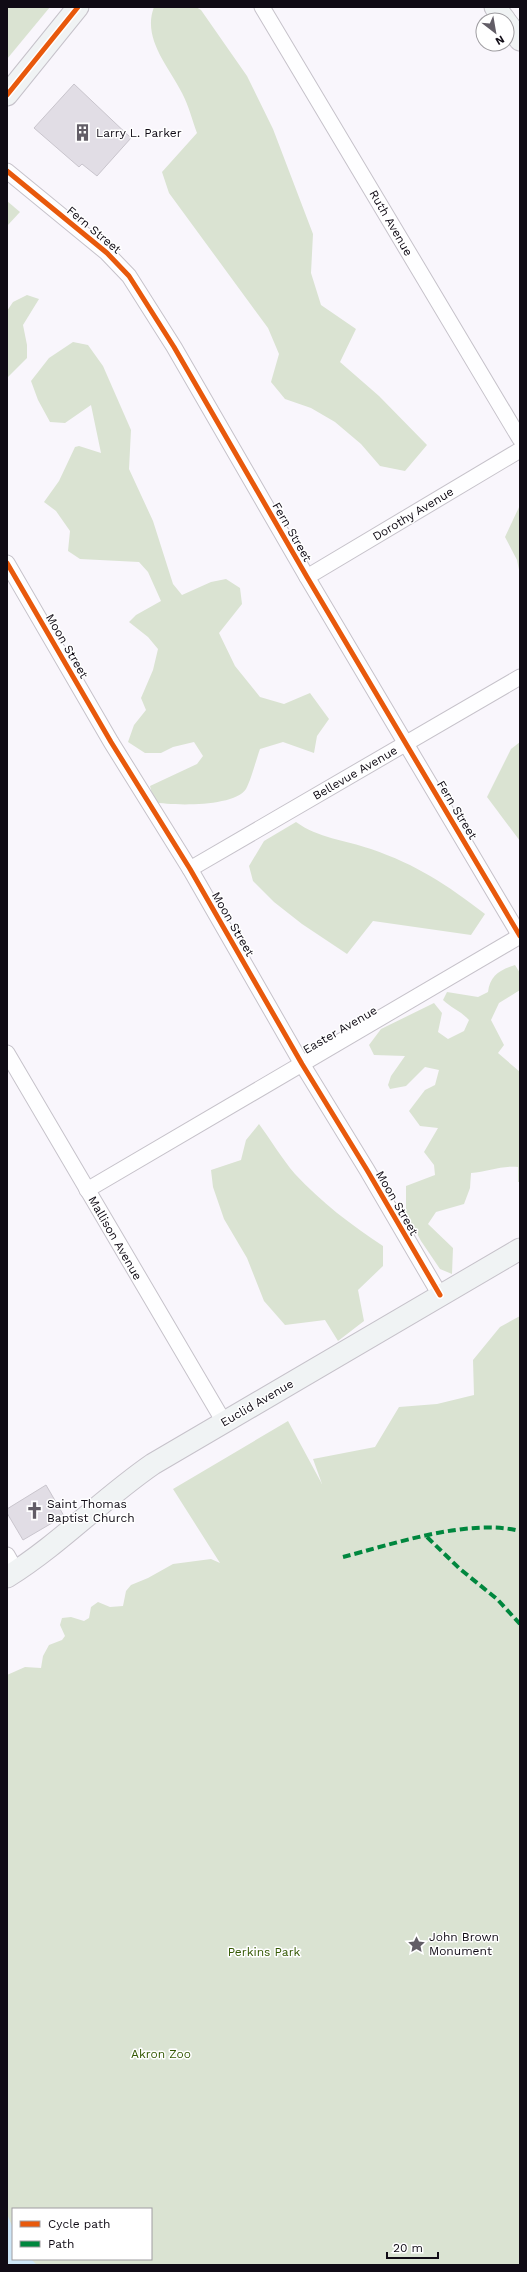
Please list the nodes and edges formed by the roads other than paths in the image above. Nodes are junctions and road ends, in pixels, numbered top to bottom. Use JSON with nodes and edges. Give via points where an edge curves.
{"nodes":[{"id":1,"x":78,"y":7,"type":"edge"},
{"id":2,"x":262,"y":7,"type":"edge"},
{"id":3,"x":7,"y":95,"type":"edge"},
{"id":4,"x":7,"y":171,"type":"edge"},
{"id":5,"x":520,"y":439,"type":"edge"},
{"id":6,"x":520,"y":450,"type":"edge"},
{"id":7,"x":7,"y":563,"type":"edge"},
{"id":8,"x":307,"y":577,"type":"junction"},
{"id":9,"x":520,"y":677,"type":"edge"},
{"id":10,"x":406,"y":743,"type":"junction"},
{"id":11,"x":190,"y":869,"type":"junction"},
{"id":12,"x":520,"y":936,"type":"edge"},
{"id":13,"x":7,"y":1053,"type":"edge"},
{"id":14,"x":302,"y":1064,"type":"junction"},
{"id":15,"x":87,"y":1190,"type":"junction"},
{"id":16,"x":520,"y":1249,"type":"edge"},
{"id":17,"x":440,"y":1295,"type":"junction"},
{"id":18,"x":224,"y":1422,"type":"junction"},
{"id":19,"x":10,"y":1568,"type":"edge"}],
"edges":[{"from":1,"to":3,"type":"street"},
{"from":2,"to":5,"type":"street","name":"Ruth Avenue"},
{"from":4,"to":8,"type":"street","name":"Fern Street","via":[[107,252],[129,276],[174,347]]},
{"from":6,"to":8,"type":"street","name":"Dorothy Avenue"},
{"from":7,"to":11,"type":"street","name":"Moon Street","via":[[111,742]]},
{"from":8,"to":10,"type":"street","name":"Fern Street"},
{"from":9,"to":10,"type":"street","name":"Bellevue Avenue"},
{"from":10,"to":11,"type":"street","name":"Bellevue Avenue"},
{"from":10,"to":12,"type":"street","name":"Fern Street"},
{"from":11,"to":14,"type":"street","name":"Moon Street"},
{"from":12,"to":14,"type":"street","name":"Easter Avenue"},
{"from":13,"to":15,"type":"street","name":"Mallison Avenue"},
{"from":14,"to":15,"type":"street","name":"Easter Avenue"},
{"from":14,"to":17,"type":"street","name":"Moon Street"},
{"from":15,"to":18,"type":"street","name":"Mallison Avenue"},
{"from":16,"to":17,"type":"street","name":"Euclid Avenue"},
{"from":17,"to":18,"type":"street","name":"Euclid Avenue"},
{"from":18,"to":19,"type":"street","name":"Euclid Avenue","via":[[121,1486],[61,1540]]}]}
